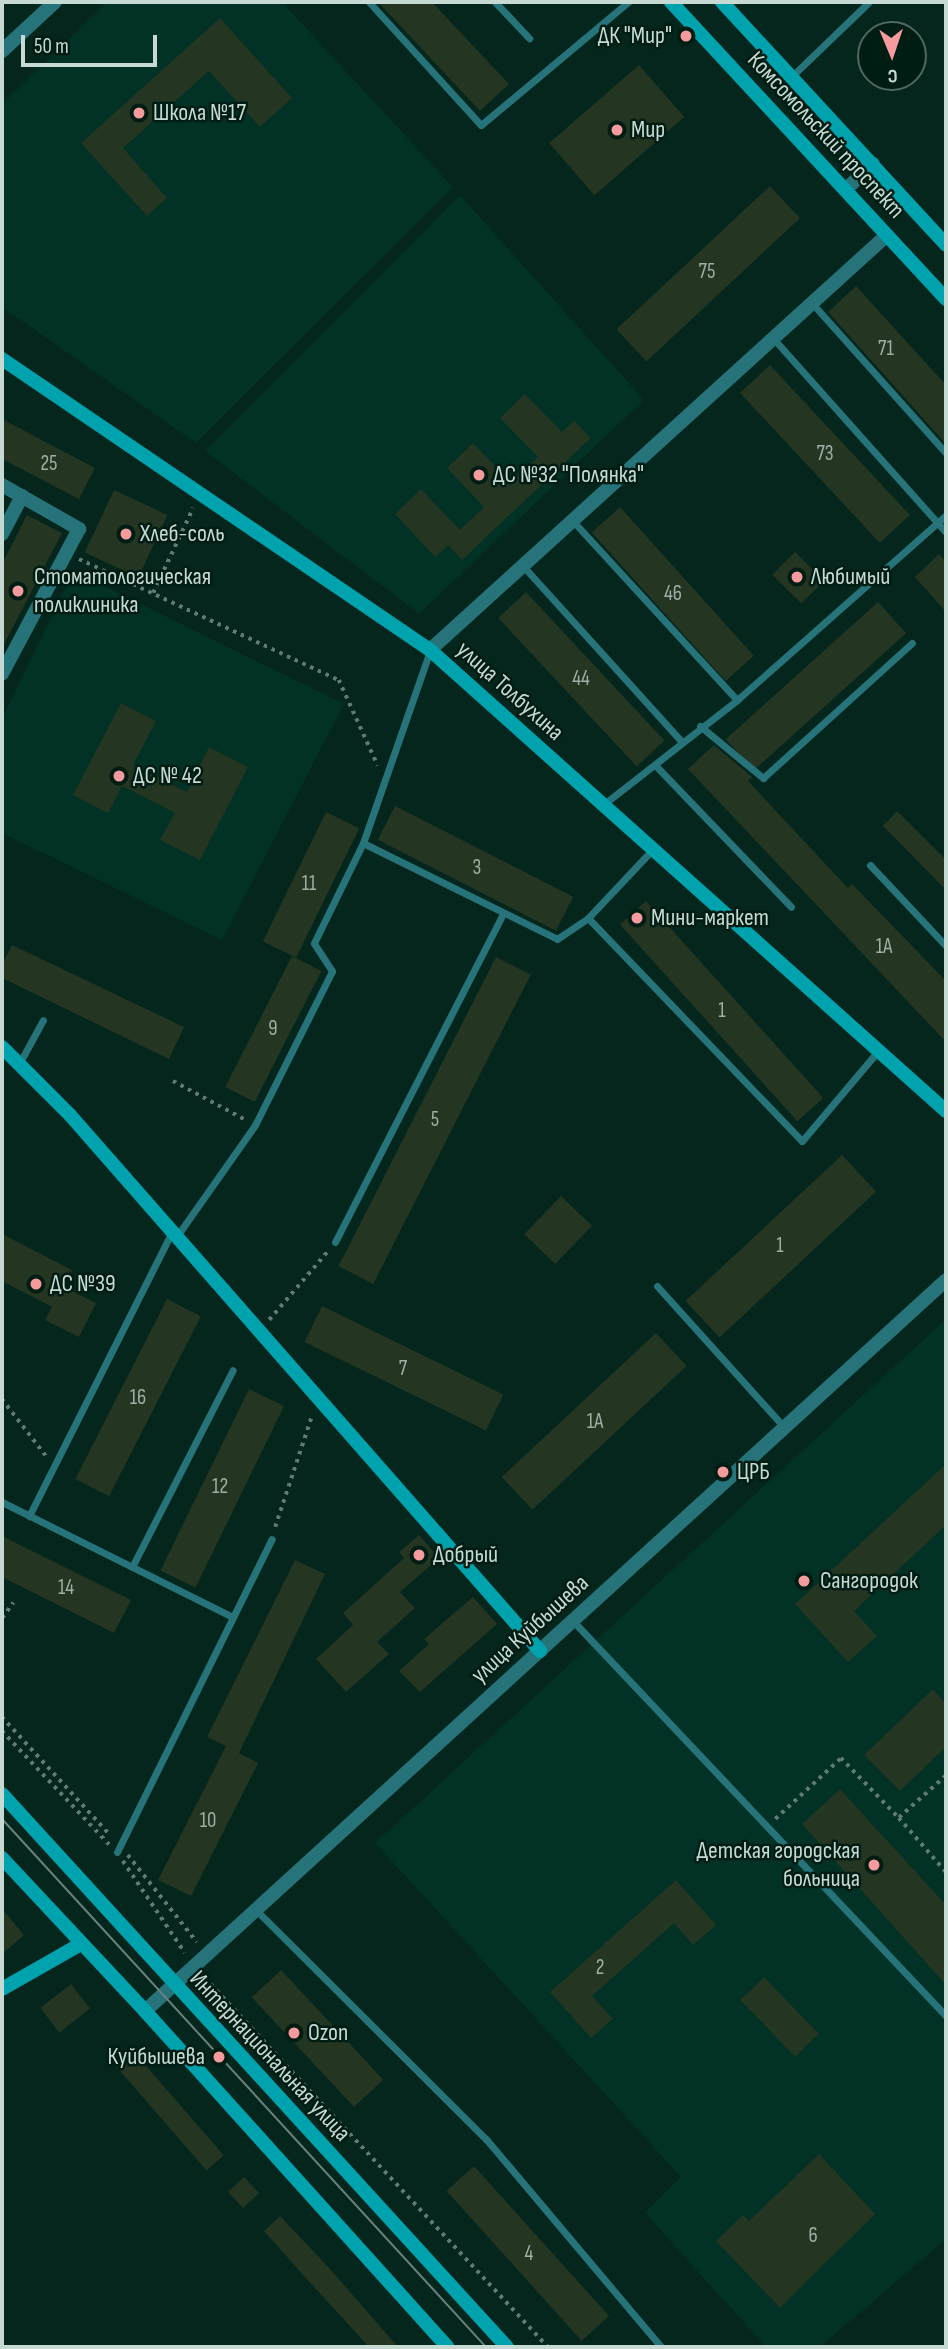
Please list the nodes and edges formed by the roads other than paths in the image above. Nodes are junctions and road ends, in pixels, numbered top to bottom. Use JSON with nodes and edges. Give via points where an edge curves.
{"nodes":[{"id":1,"x":55,"y":2,"type":"edge"},
{"id":2,"x":369,"y":2,"type":"edge"},
{"id":3,"x":495,"y":2,"type":"edge"},
{"id":4,"x":628,"y":2,"type":"edge"},
{"id":5,"x":671,"y":2,"type":"edge"},
{"id":6,"x":722,"y":2,"type":"edge"},
{"id":7,"x":869,"y":2,"type":"edge"},
{"id":8,"x":529,"y":38,"type":"dead end"},
{"id":9,"x":2,"y":51,"type":"edge"},
{"id":10,"x":791,"y":77,"type":"junction"},
{"id":11,"x":873,"y":164,"type":"junction"},
{"id":12,"x":846,"y":189,"type":"junction"},
{"id":13,"x":887,"y":234,"type":"junction"},
{"id":14,"x":946,"y":245,"type":"edge"},
{"id":15,"x":946,"y":299,"type":"edge"},
{"id":16,"x":811,"y":302,"type":"junction"},
{"id":17,"x":772,"y":337,"type":"junction"},
{"id":18,"x":2,"y":359,"type":"edge"},
{"id":19,"x":946,"y":453,"type":"edge"},
{"id":20,"x":2,"y":485,"type":"edge"},
{"id":21,"x":22,"y":496,"type":"junction"},
{"id":22,"x":946,"y":514,"type":"edge"},
{"id":23,"x":572,"y":520,"type":"junction"},
{"id":24,"x":937,"y":523,"type":"junction"},
{"id":25,"x":946,"y":532,"type":"edge"},
{"id":26,"x":2,"y":534,"type":"edge"},
{"id":27,"x":523,"y":565,"type":"junction"},
{"id":28,"x":912,"y":643,"type":"dead end"},
{"id":29,"x":430,"y":650,"type":"junction"},
{"id":30,"x":2,"y":674,"type":"edge"},
{"id":31,"x":737,"y":700,"type":"junction"},
{"id":32,"x":700,"y":726,"type":"junction"},
{"id":33,"x":682,"y":742,"type":"junction"},
{"id":34,"x":656,"y":766,"type":"junction"},
{"id":35,"x":603,"y":805,"type":"junction"},
{"id":36,"x":363,"y":843,"type":"junction"},
{"id":37,"x":653,"y":849,"type":"junction"},
{"id":38,"x":870,"y":865,"type":"dead end"},
{"id":39,"x":791,"y":907,"type":"dead end"},
{"id":40,"x":503,"y":914,"type":"junction"},
{"id":41,"x":588,"y":918,"type":"junction"},
{"id":42,"x":946,"y":946,"type":"edge"},
{"id":43,"x":43,"y":1020,"type":"dead end"},
{"id":44,"x":2,"y":1047,"type":"edge"},
{"id":45,"x":878,"y":1051,"type":"junction"},
{"id":46,"x":19,"y":1064,"type":"junction"},
{"id":47,"x":946,"y":1111,"type":"edge"},
{"id":48,"x":174,"y":1234,"type":"junction"},
{"id":49,"x":335,"y":1242,"type":"road end"},
{"id":50,"x":946,"y":1280,"type":"edge"},
{"id":51,"x":657,"y":1286,"type":"dead end"},
{"id":52,"x":233,"y":1370,"type":"dead end"},
{"id":53,"x":785,"y":1428,"type":"junction"},
{"id":54,"x":2,"y":1502,"type":"edge"},
{"id":55,"x":29,"y":1516,"type":"junction"},
{"id":56,"x":272,"y":1539,"type":"road end"},
{"id":57,"x":132,"y":1567,"type":"junction"},
{"id":58,"x":233,"y":1617,"type":"junction"},
{"id":59,"x":573,"y":1621,"type":"junction"},
{"id":60,"x":540,"y":1651,"type":"junction"},
{"id":61,"x":2,"y":1794,"type":"edge"},
{"id":62,"x":119,"y":1849,"type":"road end"},
{"id":63,"x":2,"y":1858,"type":"edge"},
{"id":64,"x":256,"y":1910,"type":"junction"},
{"id":65,"x":81,"y":1944,"type":"junction"},
{"id":66,"x":174,"y":1985,"type":"junction"},
{"id":67,"x":2,"y":1989,"type":"edge"},
{"id":68,"x":145,"y":2011,"type":"junction"},
{"id":69,"x":946,"y":2016,"type":"edge"},
{"id":70,"x":448,"y":2347,"type":"edge"},
{"id":71,"x":507,"y":2347,"type":"edge"},
{"id":72,"x":661,"y":2347,"type":"edge"}],
"edges":[{"from":1,"to":9,"type":"street"},
{"from":2,"to":4,"type":"lane","via":[[481,125]]},
{"from":3,"to":8,"type":"lane"},
{"from":5,"to":12,"type":"main road","name":"Комсомольский проспект"},
{"from":6,"to":10,"type":"main road","name":"Комсомольский проспект"},
{"from":7,"to":10,"type":"lane"},
{"from":10,"to":11,"type":"main road","name":"Комсомольский проспект"},
{"from":11,"to":12,"type":"street"},
{"from":11,"to":14,"type":"main road","name":"Комсомольский проспект"},
{"from":12,"to":13,"type":"main road","name":"Комсомольский проспект"},
{"from":13,"to":15,"type":"main road","name":"Комсомольский проспект"},
{"from":13,"to":16,"type":"street"},
{"from":16,"to":17,"type":"street"},
{"from":16,"to":19,"type":"lane"},
{"from":17,"to":23,"type":"street"},
{"from":17,"to":24,"type":"lane"},
{"from":18,"to":29,"type":"main road","name":"улица Толбухина"},
{"from":20,"to":21,"type":"street"},
{"from":21,"to":26,"type":"street"},
{"from":21,"to":30,"type":"street","via":[[79,529]]},
{"from":22,"to":24,"type":"lane"},
{"from":23,"to":27,"type":"street"},
{"from":23,"to":31,"type":"lane"},
{"from":24,"to":25,"type":"lane"},
{"from":24,"to":31,"type":"lane"},
{"from":27,"to":29,"type":"street"},
{"from":27,"to":33,"type":"lane"},
{"from":28,"to":32,"type":"lane","via":[[763,778]]},
{"from":29,"to":35,"type":"main road","name":"улица Толбухина"},
{"from":29,"to":36,"type":"lane"},
{"from":31,"to":32,"type":"lane"},
{"from":32,"to":33,"type":"lane"},
{"from":33,"to":34,"type":"lane"},
{"from":34,"to":35,"type":"lane"},
{"from":34,"to":39,"type":"lane"},
{"from":35,"to":37,"type":"main road","name":"улица Толбухина"},
{"from":36,"to":40,"type":"lane"},
{"from":36,"to":48,"type":"lane","via":[[314,943],[332,971],[255,1125]]},
{"from":37,"to":41,"type":"lane"},
{"from":37,"to":45,"type":"main road","name":"улица Толбухина"},
{"from":38,"to":42,"type":"lane"},
{"from":40,"to":41,"type":"lane","via":[[557,939]]},
{"from":40,"to":49,"type":"lane"},
{"from":41,"to":45,"type":"lane","via":[[802,1141]]},
{"from":43,"to":46,"type":"lane"},
{"from":44,"to":46,"type":"main road"},
{"from":45,"to":47,"type":"main road","name":"улица Толбухина"},
{"from":46,"to":48,"type":"main road"},
{"from":48,"to":55,"type":"lane"},
{"from":48,"to":60,"type":"main road"},
{"from":50,"to":53,"type":"street","name":"улица Куйбышева"},
{"from":51,"to":53,"type":"lane"},
{"from":52,"to":57,"type":"lane"},
{"from":53,"to":59,"type":"street","name":"улица Куйбышева"},
{"from":54,"to":55,"type":"lane"},
{"from":55,"to":57,"type":"lane"},
{"from":56,"to":58,"type":"lane"},
{"from":57,"to":58,"type":"lane"},
{"from":58,"to":62,"type":"lane"},
{"from":59,"to":60,"type":"street","name":"улица Куйбышева"},
{"from":59,"to":69,"type":"lane"},
{"from":60,"to":64,"type":"street","name":"улица Куйбышева"},
{"from":61,"to":66,"type":"main road","name":"Интернациональная улица"},
{"from":63,"to":65,"type":"main road"},
{"from":64,"to":66,"type":"street","name":"улица Куйбышева"},
{"from":64,"to":72,"type":"lane","via":[[486,2139]]},
{"from":65,"to":67,"type":"main road"},
{"from":65,"to":68,"type":"main road"},
{"from":66,"to":68,"type":"street","name":"улица Куйбышева"},
{"from":66,"to":71,"type":"main road","name":"Интернациональная улица"},
{"from":68,"to":70,"type":"main road"}]}
